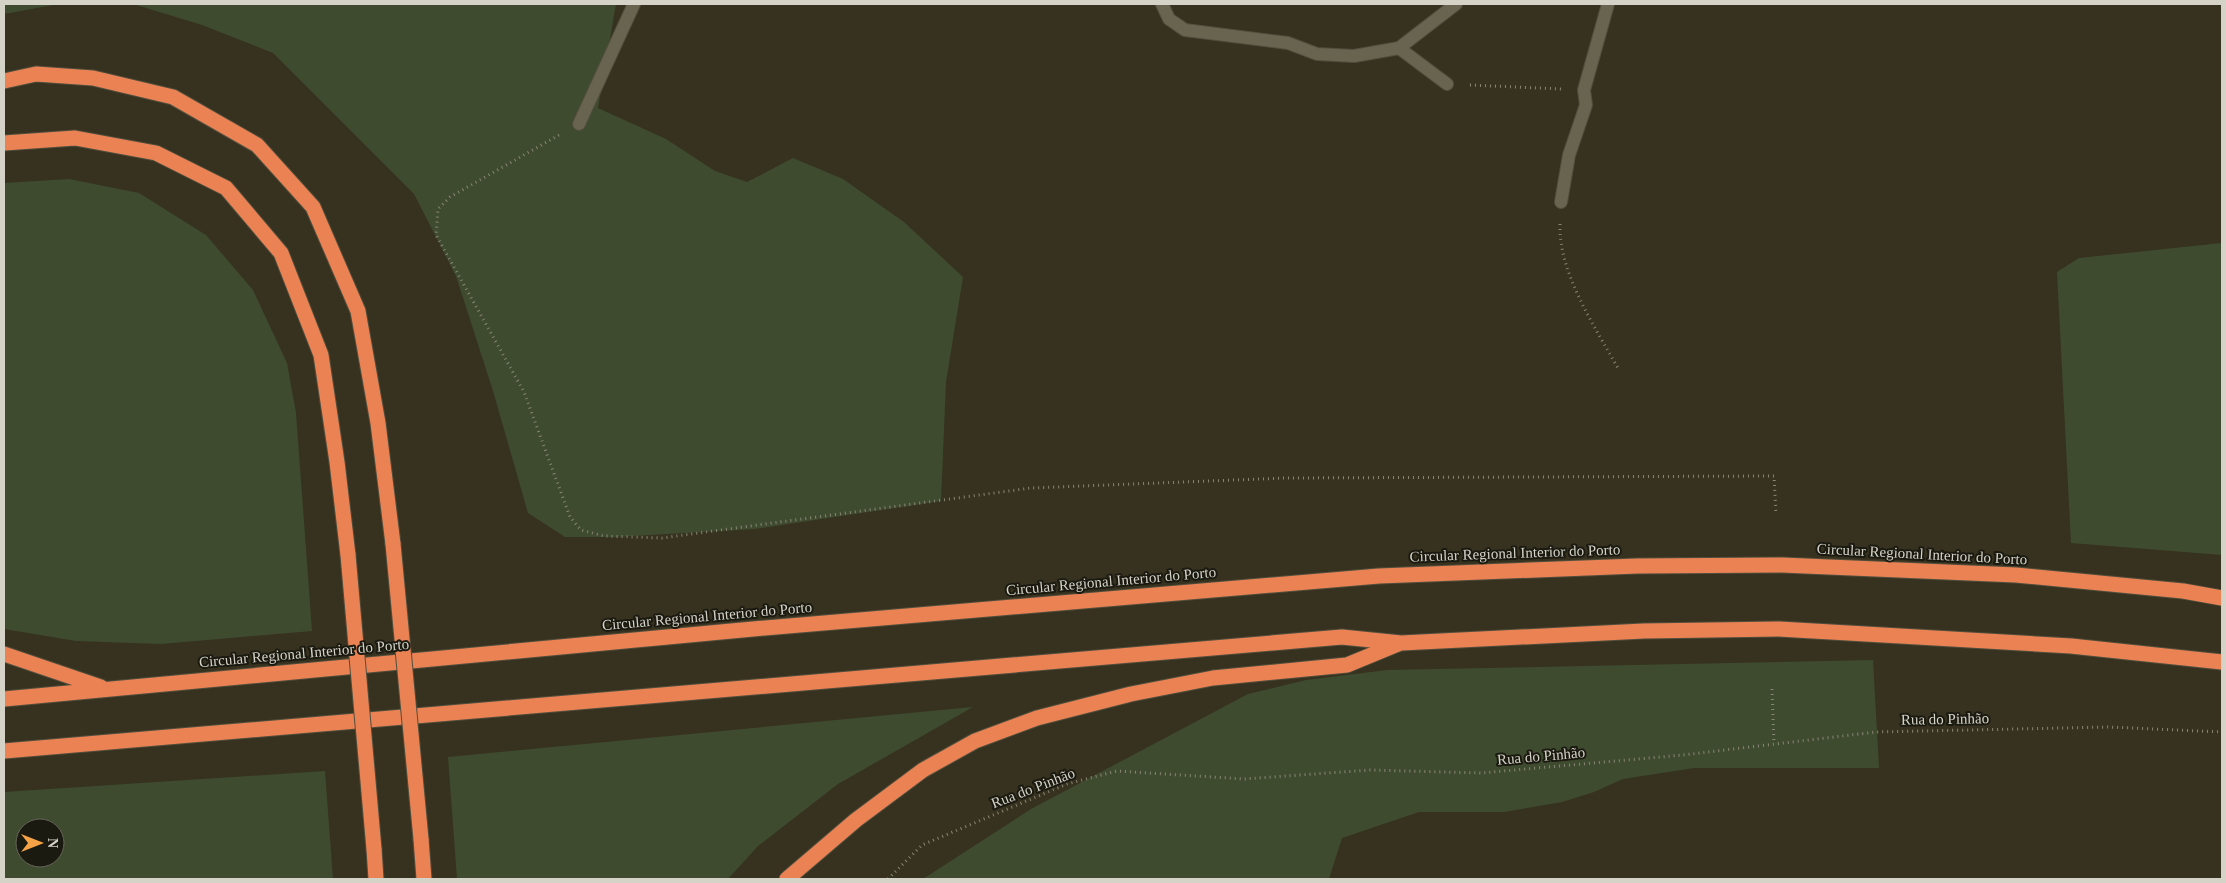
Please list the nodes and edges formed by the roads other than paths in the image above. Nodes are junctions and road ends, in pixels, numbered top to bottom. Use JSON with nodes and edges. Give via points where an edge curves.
{"nodes":[{"id":1,"x":634,"y":4,"type":"edge"},
{"id":2,"x":1162,"y":4,"type":"edge"},
{"id":3,"x":1456,"y":4,"type":"edge"},
{"id":4,"x":1608,"y":4,"type":"edge"},
{"id":5,"x":1399,"y":48,"type":"junction"},
{"id":6,"x":4,"y":81,"type":"edge"},
{"id":7,"x":1447,"y":84,"type":"road end"},
{"id":8,"x":579,"y":124,"type":"road end"},
{"id":9,"x":4,"y":143,"type":"edge"},
{"id":10,"x":1561,"y":202,"type":"road end"},
{"id":11,"x":2222,"y":598,"type":"edge"},
{"id":12,"x":1401,"y":643,"type":"junction"},
{"id":13,"x":4,"y":654,"type":"edge"},
{"id":14,"x":2222,"y":662,"type":"edge"},
{"id":15,"x":107,"y":689,"type":"junction"},
{"id":16,"x":4,"y":699,"type":"edge"},
{"id":17,"x":4,"y":751,"type":"edge"},
{"id":18,"x":376,"y":879,"type":"edge"},
{"id":19,"x":424,"y":879,"type":"edge"},
{"id":20,"x":787,"y":879,"type":"edge"}],
"edges":[{"from":1,"to":8,"type":"street"},
{"from":2,"to":5,"type":"street","via":[[1164,12],[1176,25],[1194,32],[1288,43],[1317,54],[1354,56]]},
{"from":3,"to":5,"type":"street"},
{"from":4,"to":10,"type":"street","via":[[1584,90],[1586,105],[1569,154]]},
{"from":5,"to":7,"type":"street"},
{"from":6,"to":19,"type":"highway","bridge":true,"via":[[36,74],[93,78],[173,97],[257,146],[313,207],[358,311],[378,424],[393,544]]},
{"from":9,"to":18,"type":"highway","bridge":true,"via":[[75,138],[156,153],[226,188],[281,253],[321,355],[348,555]]},
{"from":11,"to":15,"type":"highway","name":"Circular Regional Interior do Porto","via":[[2183,591],[2016,575],[1782,565],[1636,566],[1399,575],[753,629]]},
{"from":12,"to":14,"type":"highway","via":[[1644,631],[1779,629],[2071,646]]},
{"from":12,"to":17,"type":"highway","via":[[1342,637]]},
{"from":12,"to":20,"type":"highway","via":[[1347,665],[1213,678],[1131,694],[1037,718],[975,741],[908,781]]},
{"from":13,"to":15,"type":"highway"},
{"from":15,"to":16,"type":"highway","name":"Circular Regional Interior do Porto"}]}
